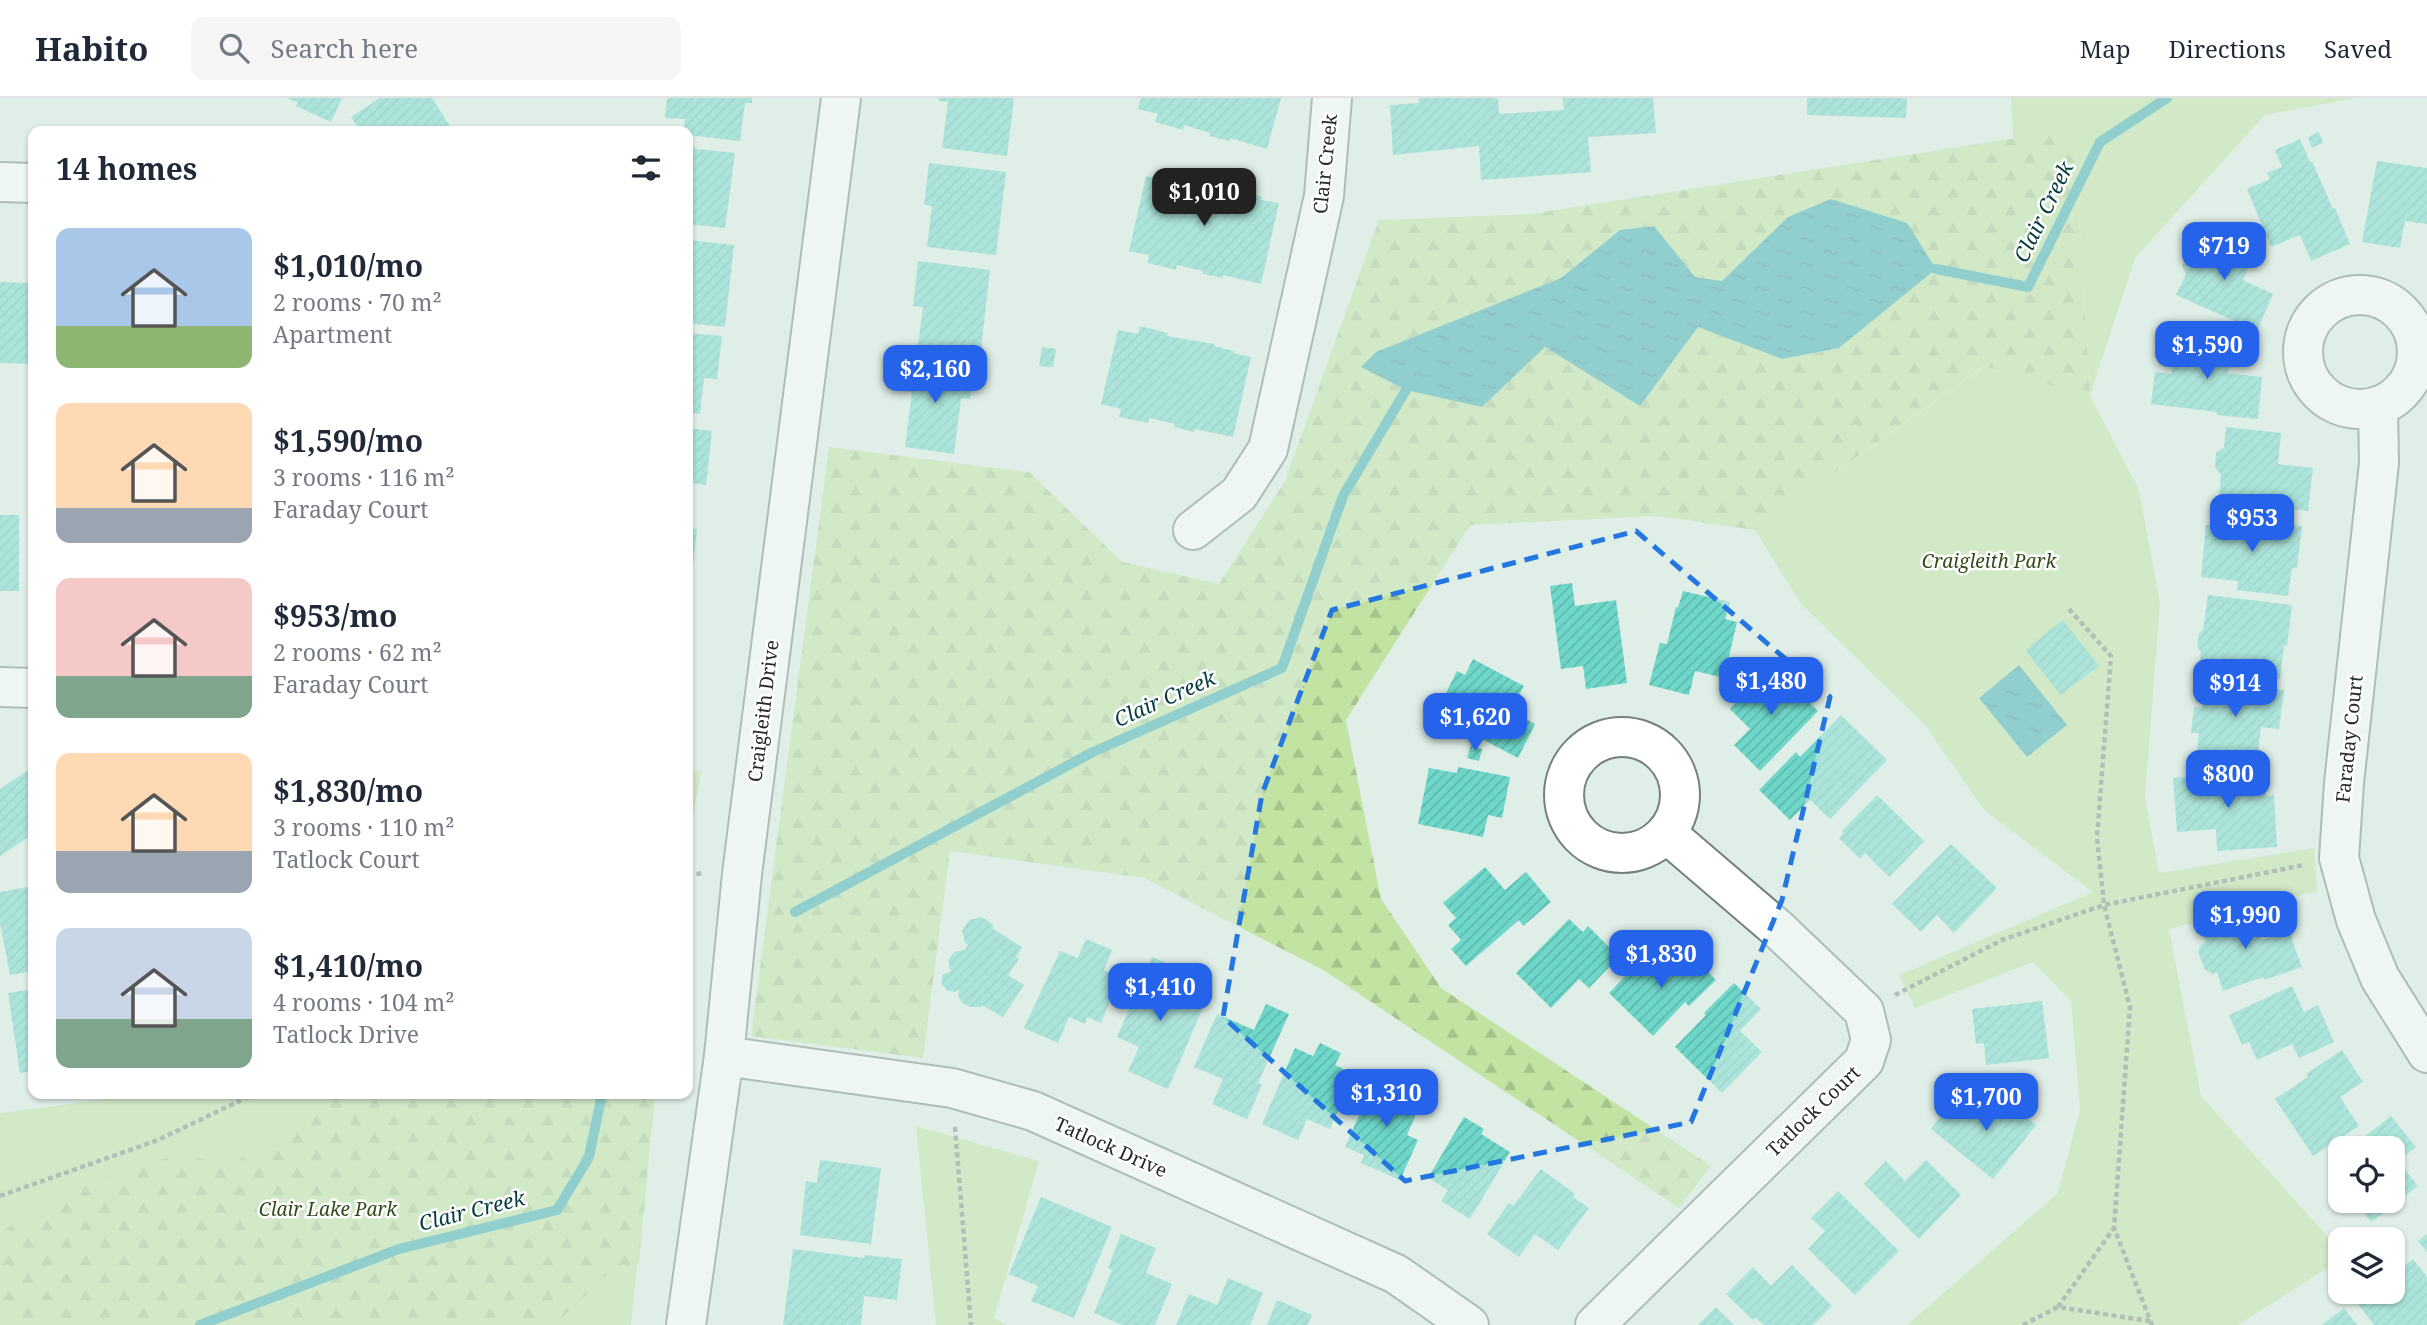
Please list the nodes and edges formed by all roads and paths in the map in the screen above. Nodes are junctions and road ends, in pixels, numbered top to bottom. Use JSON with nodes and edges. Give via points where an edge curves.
{"nodes":[{"id":1,"x":841,"y":98,"type":"edge"},
{"id":2,"x":1332,"y":98,"type":"edge"},
{"id":3,"x":0,"y":182,"type":"edge"},
{"id":4,"x":28,"y":183,"type":"edge"},
{"id":5,"x":2378,"y":406,"type":"dead end"},
{"id":6,"x":1194,"y":530,"type":"dead end"},
{"id":7,"x":2069,"y":609,"type":"dead end"},
{"id":8,"x":0,"y":687,"type":"edge"},
{"id":9,"x":28,"y":688,"type":"edge"},
{"id":10,"x":1666,"y":833,"type":"dead end"},
{"id":11,"x":2339,"y":858,"type":"junction"},
{"id":12,"x":2104,"y":905,"type":"junction"},
{"id":13,"x":1864,"y":1011,"type":"junction"},
{"id":14,"x":2427,"y":1053,"type":"edge"},
{"id":15,"x":723,"y":1056,"type":"junction"},
{"id":16,"x":953,"y":1088,"type":"junction"},
{"id":17,"x":244,"y":1099,"type":"edge"},
{"id":18,"x":0,"y":1196,"type":"edge"},
{"id":19,"x":2114,"y":1228,"type":"junction"},
{"id":20,"x":2057,"y":1307,"type":"junction"},
{"id":21,"x":2151,"y":1323,"type":"edge"},
{"id":22,"x":686,"y":1325,"type":"edge"},
{"id":23,"x":971,"y":1325,"type":"edge"},
{"id":24,"x":1469,"y":1325,"type":"edge"},
{"id":25,"x":1595,"y":1325,"type":"edge"},
{"id":26,"x":2023,"y":1325,"type":"edge"}],
"edges":[{"from":1,"to":15,"type":"street","name":"Craigleith Drive"},
{"from":2,"to":6,"type":"street","name":"Clair Creek","via":[[1324,196],[1268,449],[1239,494]]},
{"from":3,"to":4,"type":"street"},
{"from":5,"to":11,"type":"street","name":"Faraday Court","via":[[2379,463]]},
{"from":7,"to":12,"type":"path","via":[[2110,656],[2097,836]]},
{"from":8,"to":9,"type":"street"},
{"from":10,"to":13,"type":"street"},
{"from":11,"to":12,"type":"path"},
{"from":11,"to":14,"type":"street","name":"Faraday Court","via":[[2356,920],[2380,978]]},
{"from":12,"to":13,"type":"path","via":[[2002,940]]},
{"from":12,"to":19,"type":"path","via":[[2130,1007]]},
{"from":13,"to":25,"type":"street","name":"Tatlock Court","via":[[1871,1040],[1864,1061]]},
{"from":15,"to":16,"type":"street","name":"Tatlock Drive"},
{"from":15,"to":22,"type":"street","name":"Craigleith Drive"},
{"from":16,"to":23,"type":"path"},
{"from":16,"to":24,"type":"street","name":"Tatlock Drive","via":[[1033,1111],[1396,1275]]},
{"from":17,"to":18,"type":"path","via":[[158,1140]]},
{"from":19,"to":20,"type":"path"},
{"from":19,"to":21,"type":"path"},
{"from":20,"to":21,"type":"path"},
{"from":20,"to":26,"type":"path"}]}
